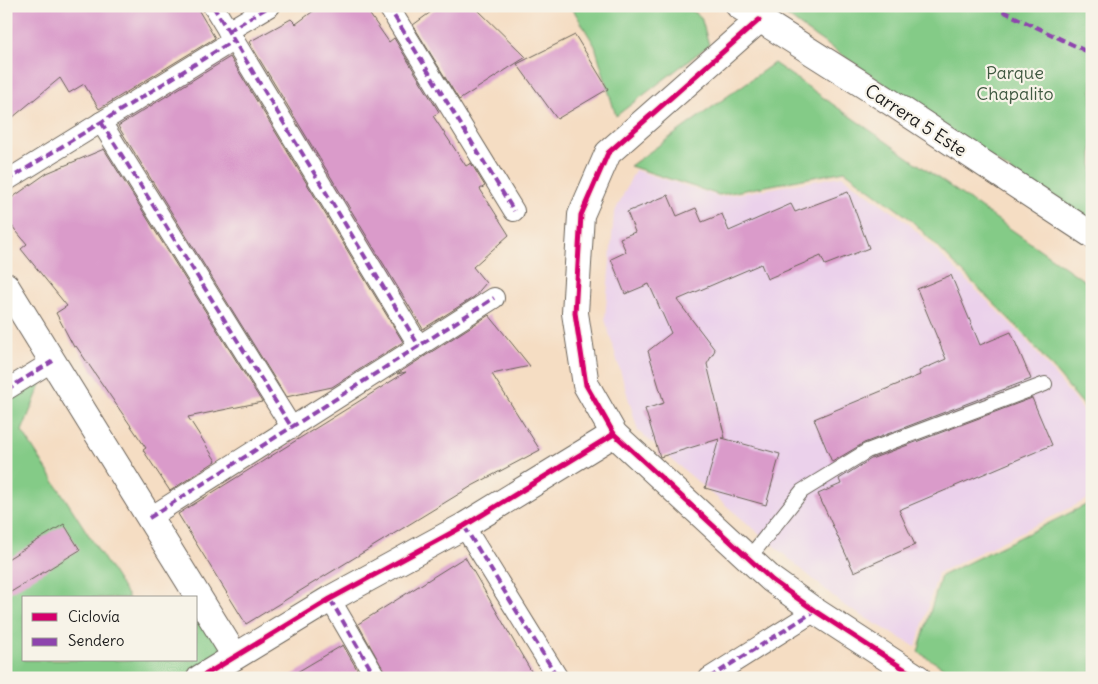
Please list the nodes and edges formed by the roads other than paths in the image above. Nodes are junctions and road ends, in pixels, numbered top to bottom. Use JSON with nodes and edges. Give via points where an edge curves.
{"nodes":[{"id":1,"x":213,"y":6,"type":"edge"},
{"id":2,"x":270,"y":6,"type":"edge"},
{"id":3,"x":388,"y":6,"type":"edge"},
{"id":4,"x":749,"y":13,"type":"edge"},
{"id":5,"x":231,"y":36,"type":"junction"},
{"id":6,"x":101,"y":122,"type":"junction"},
{"id":7,"x":6,"y":181,"type":"edge"},
{"id":8,"x":514,"y":211,"type":"dead end"},
{"id":9,"x":1092,"y":235,"type":"edge"},
{"id":10,"x":6,"y":286,"type":"edge"},
{"id":11,"x":494,"y":298,"type":"dead end"},
{"id":12,"x":419,"y":346,"type":"junction"},
{"id":13,"x":53,"y":361,"type":"junction"},
{"id":14,"x":1045,"y":384,"type":"dead end"},
{"id":15,"x":6,"y":390,"type":"edge"},
{"id":16,"x":292,"y":428,"type":"junction"},
{"id":17,"x":614,"y":434,"type":"junction"},
{"id":18,"x":149,"y":518,"type":"junction"},
{"id":19,"x":464,"y":526,"type":"junction"},
{"id":20,"x":749,"y":558,"type":"junction"},
{"id":21,"x":198,"y":596,"type":"edge"},
{"id":22,"x":198,"y":597,"type":"edge"},
{"id":23,"x":330,"y":599,"type":"junction"},
{"id":24,"x":815,"y":611,"type":"junction"},
{"id":25,"x":235,"y":656,"type":"junction"},
{"id":26,"x":200,"y":678,"type":"edge"},
{"id":27,"x":376,"y":678,"type":"edge"},
{"id":28,"x":558,"y":678,"type":"edge"},
{"id":29,"x":709,"y":678,"type":"edge"},
{"id":30,"x":918,"y":678,"type":"edge"}],
"edges":[{"from":1,"to":5,"type":"street"},
{"from":2,"to":5,"type":"street"},
{"from":3,"to":8,"type":"street"},
{"from":4,"to":9,"type":"street","name":"Carrera 5 Este"},
{"from":4,"to":17,"type":"street","via":[[608,153],[581,215],[574,314],[586,385]]},
{"from":5,"to":6,"type":"street"},
{"from":5,"to":12,"type":"street"},
{"from":6,"to":7,"type":"street"},
{"from":6,"to":16,"type":"street"},
{"from":10,"to":13,"type":"street"},
{"from":11,"to":12,"type":"street"},
{"from":12,"to":16,"type":"street"},
{"from":13,"to":15,"type":"street"},
{"from":13,"to":18,"type":"street"},
{"from":14,"to":20,"type":"lane","via":[[868,451],[802,490]]},
{"from":16,"to":18,"type":"street"},
{"from":17,"to":19,"type":"street"},
{"from":17,"to":20,"type":"street"},
{"from":18,"to":21,"type":"street"},
{"from":19,"to":23,"type":"street"},
{"from":19,"to":28,"type":"street"},
{"from":20,"to":24,"type":"street","via":[[772,580]]},
{"from":22,"to":25,"type":"street"},
{"from":23,"to":25,"type":"street"},
{"from":23,"to":27,"type":"street"},
{"from":24,"to":29,"type":"street"},
{"from":24,"to":30,"type":"street"},
{"from":25,"to":26,"type":"street"}]}
